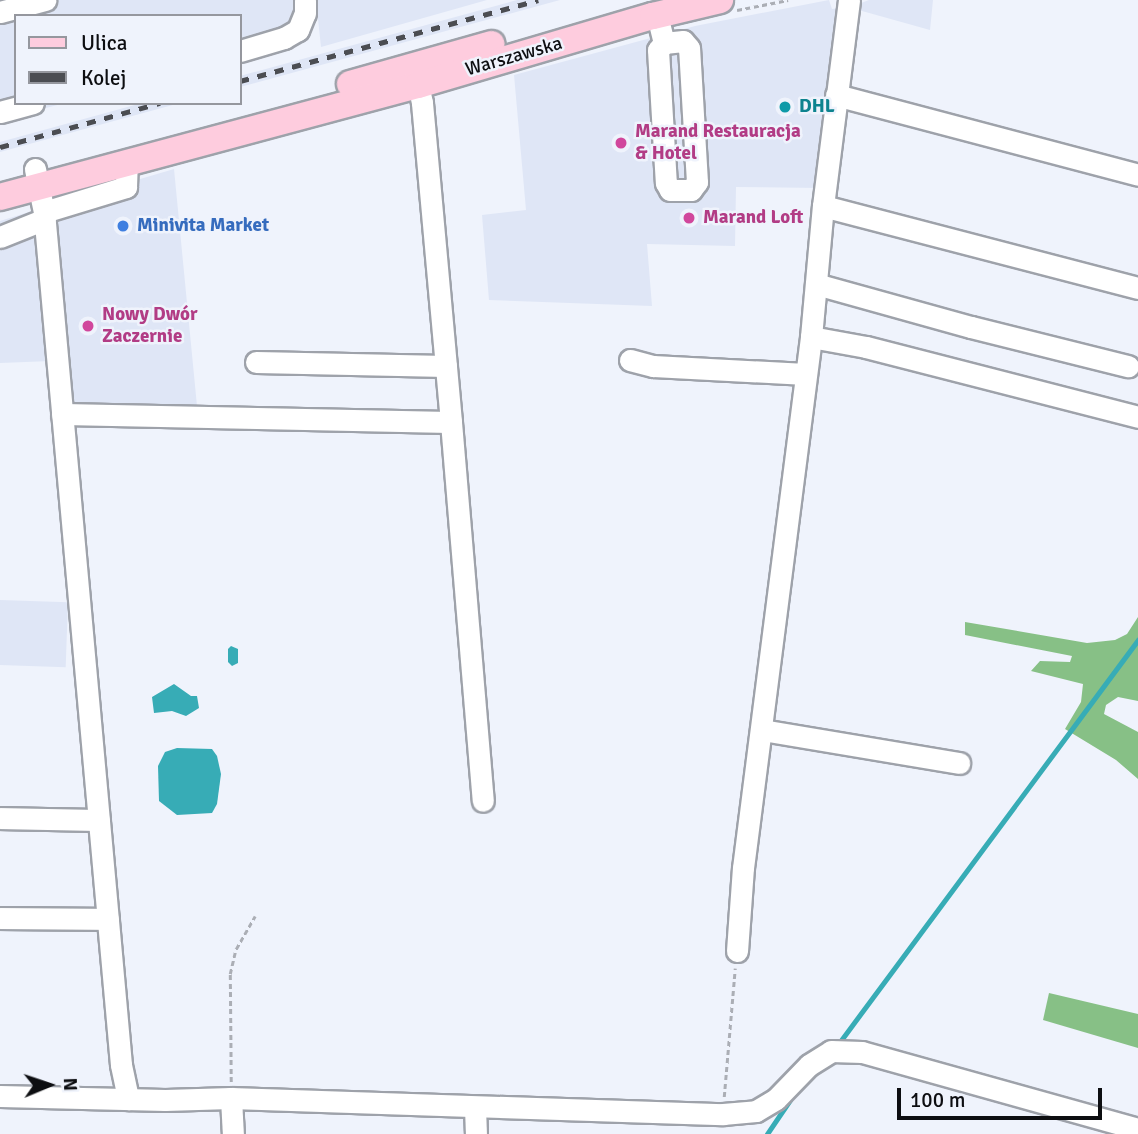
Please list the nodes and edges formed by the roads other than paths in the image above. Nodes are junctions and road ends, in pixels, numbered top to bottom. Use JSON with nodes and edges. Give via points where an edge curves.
{"nodes":[{"id":1,"x":45,"y":0,"type":"edge"},
{"id":2,"x":305,"y":0,"type":"edge"},
{"id":3,"x":720,"y":0,"type":"edge"},
{"id":4,"x":849,"y":0,"type":"edge"},
{"id":5,"x":655,"y":7,"type":"edge"},
{"id":6,"x":0,"y":12,"type":"edge"},
{"id":7,"x":664,"y":43,"type":"junction"},
{"id":8,"x":242,"y":50,"type":"edge"},
{"id":9,"x":418,"y":85,"type":"junction"},
{"id":10,"x":836,"y":95,"type":"junction"},
{"id":11,"x":311,"y":104,"type":"junction"},
{"id":12,"x":26,"y":105,"type":"edge"},
{"id":13,"x":0,"y":112,"type":"edge"},
{"id":14,"x":1138,"y":175,"type":"edge"},
{"id":15,"x":0,"y":178,"type":"edge"},
{"id":16,"x":0,"y":197,"type":"edge"},
{"id":17,"x":41,"y":197,"type":"junction"},
{"id":18,"x":823,"y":206,"type":"junction"},
{"id":19,"x":0,"y":237,"type":"edge"},
{"id":20,"x":816,"y":284,"type":"junction"},
{"id":21,"x":1138,"y":288,"type":"edge"},
{"id":22,"x":811,"y":337,"type":"junction"},
{"id":23,"x":630,"y":360,"type":"dead end"},
{"id":24,"x":256,"y":362,"type":"dead end"},
{"id":25,"x":446,"y":366,"type":"junction"},
{"id":26,"x":1128,"y":366,"type":"dead end"},
{"id":27,"x":806,"y":374,"type":"junction"},
{"id":28,"x":62,"y":414,"type":"junction"},
{"id":29,"x":1138,"y":416,"type":"edge"},
{"id":30,"x":452,"y":422,"type":"junction"},
{"id":31,"x":762,"y":730,"type":"junction"},
{"id":32,"x":959,"y":763,"type":"dead end"},
{"id":33,"x":483,"y":801,"type":"dead end"},
{"id":34,"x":0,"y":818,"type":"edge"},
{"id":35,"x":99,"y":821,"type":"junction"},
{"id":36,"x":0,"y":918,"type":"edge"},
{"id":37,"x":108,"y":919,"type":"junction"},
{"id":38,"x":737,"y":950,"type":"road end"},
{"id":39,"x":0,"y":1097,"type":"edge"},
{"id":40,"x":231,"y":1098,"type":"junction"},
{"id":41,"x":128,"y":1099,"type":"junction"},
{"id":42,"x":475,"y":1107,"type":"junction"},
{"id":43,"x":1138,"y":1129,"type":"edge"},
{"id":44,"x":233,"y":1134,"type":"edge"},
{"id":45,"x":476,"y":1134,"type":"edge"}],
"edges":[{"from":1,"to":6,"type":"street"},
{"from":2,"to":8,"type":"street","via":[[299,30]]},
{"from":3,"to":5,"type":"main road","name":"Warszawska"},
{"from":4,"to":10,"type":"street"},
{"from":5,"to":7,"type":"street"},
{"from":5,"to":9,"type":"main road","name":"Warszawska"},
{"from":5,"to":11,"type":"main road","name":"Warszawska"},
{"from":7,"to":7,"type":"street","via":[[658,50],[666,183],[670,190],[691,190],[697,182],[689,48],[685,41]]},
{"from":9,"to":11,"type":"main road","name":"Warszawska"},
{"from":9,"to":25,"type":"street"},
{"from":10,"to":14,"type":"street"},
{"from":10,"to":18,"type":"street"},
{"from":11,"to":17,"type":"main road"},
{"from":11,"to":17,"type":"main road","via":[[127,163]]},
{"from":12,"to":13,"type":"street"},
{"from":15,"to":17,"type":"main road"},
{"from":16,"to":17,"type":"main road"},
{"from":17,"to":19,"type":"street"},
{"from":17,"to":28,"type":"street"},
{"from":18,"to":20,"type":"street"},
{"from":18,"to":21,"type":"street"},
{"from":20,"to":22,"type":"street"},
{"from":20,"to":26,"type":"street"},
{"from":22,"to":27,"type":"street"},
{"from":22,"to":29,"type":"street"},
{"from":23,"to":27,"type":"street","via":[[653,366]]},
{"from":24,"to":25,"type":"street"},
{"from":25,"to":30,"type":"street"},
{"from":27,"to":31,"type":"street"},
{"from":28,"to":30,"type":"street"},
{"from":28,"to":35,"type":"street"},
{"from":30,"to":33,"type":"street"},
{"from":31,"to":32,"type":"street"},
{"from":31,"to":38,"type":"street"},
{"from":34,"to":35,"type":"street"},
{"from":35,"to":37,"type":"street"},
{"from":36,"to":37,"type":"street"},
{"from":37,"to":41,"type":"street"},
{"from":39,"to":41,"type":"street"},
{"from":40,"to":41,"type":"street"},
{"from":40,"to":42,"type":"street"},
{"from":40,"to":44,"type":"street"},
{"from":42,"to":43,"type":"street","via":[[757,1111],[831,1051],[862,1052]]},
{"from":42,"to":45,"type":"street"}]}
